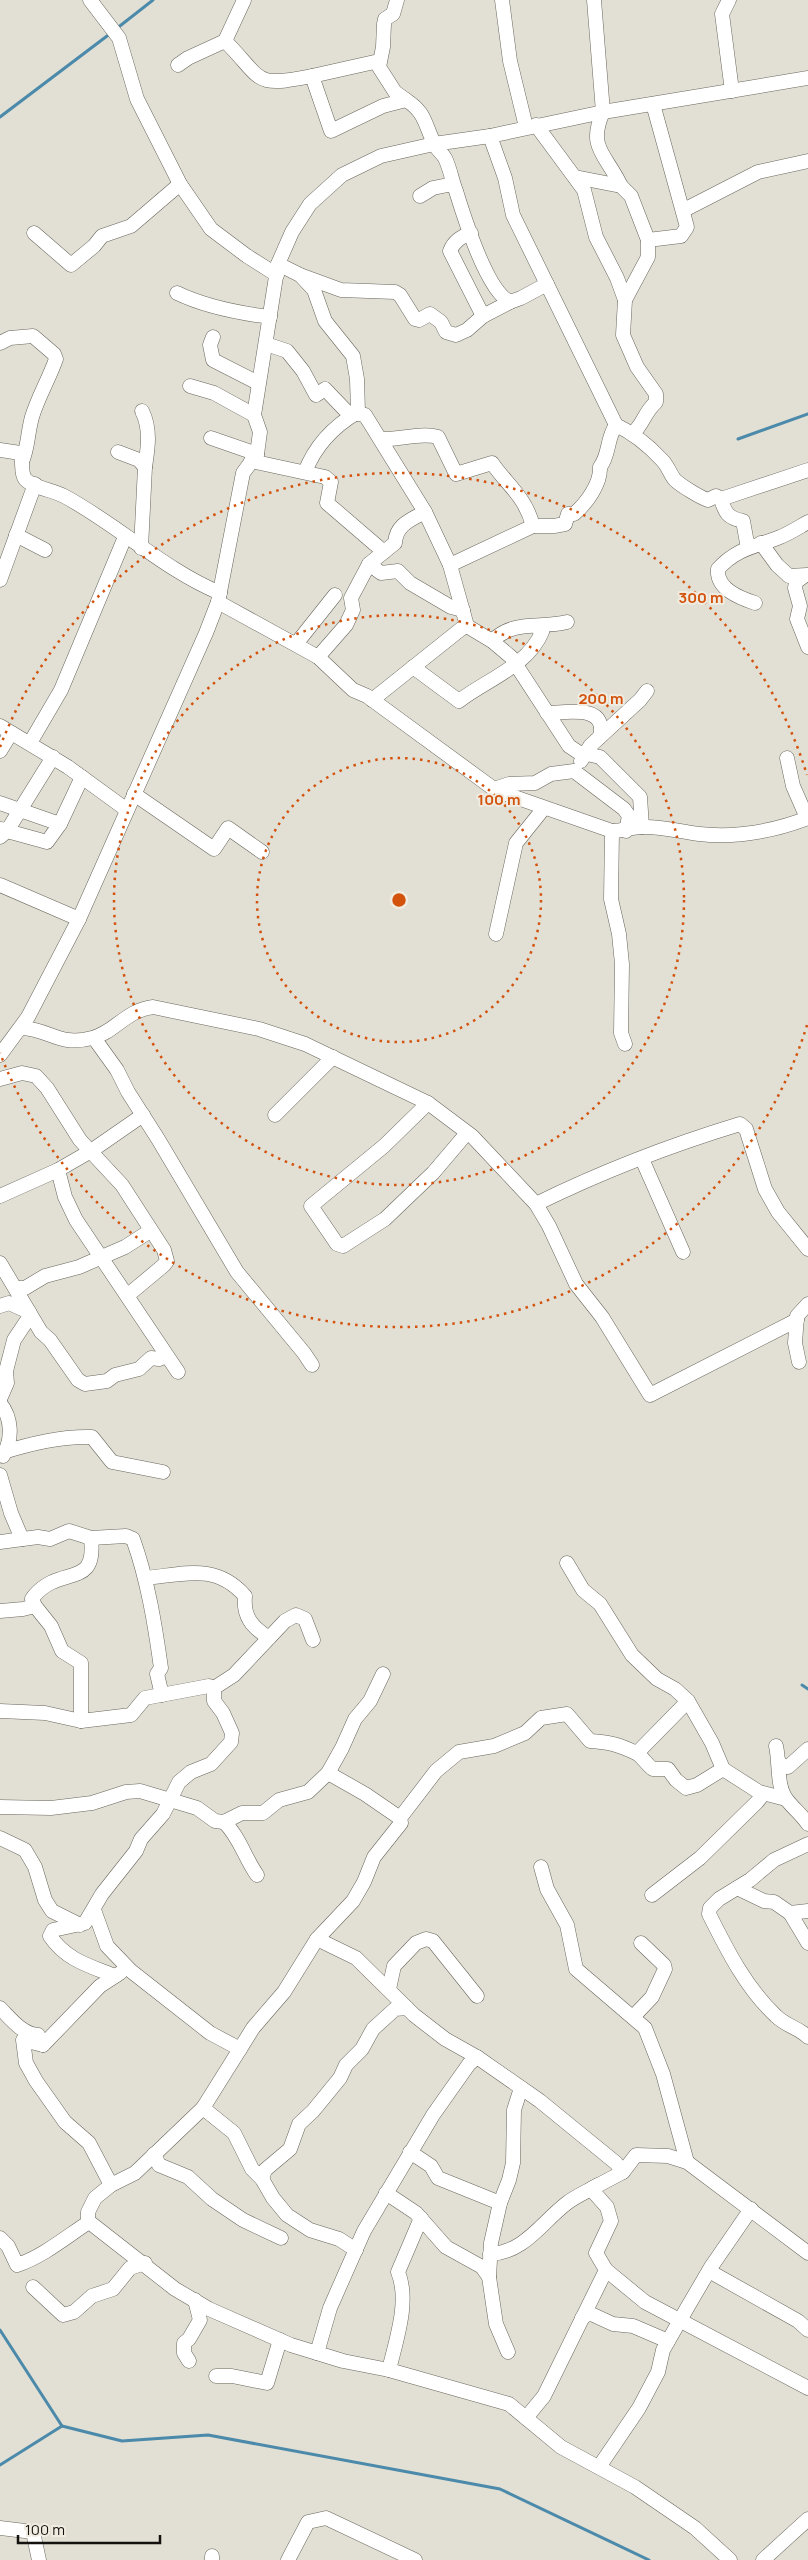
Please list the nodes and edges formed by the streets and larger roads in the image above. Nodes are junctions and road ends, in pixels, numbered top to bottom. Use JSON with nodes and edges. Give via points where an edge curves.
{"nodes":[{"id":1,"x":90,"y":0,"type":"edge"},
{"id":2,"x":244,"y":0,"type":"edge"},
{"id":3,"x":397,"y":0,"type":"edge"},
{"id":4,"x":502,"y":0,"type":"edge"},
{"id":5,"x":594,"y":0,"type":"edge"},
{"id":6,"x":729,"y":0,"type":"edge"},
{"id":7,"x":225,"y":41,"type":"junction"},
{"id":8,"x":378,"y":61,"type":"junction"},
{"id":9,"x":178,"y":65,"type":"dead end"},
{"id":10,"x":312,"y":76,"type":"junction"},
{"id":11,"x":808,"y":78,"type":"edge"},
{"id":12,"x":732,"y":92,"type":"junction"},
{"id":13,"x":406,"y":100,"type":"junction"},
{"id":14,"x":653,"y":104,"type":"junction"},
{"id":15,"x":603,"y":112,"type":"junction"},
{"id":16,"x":531,"y":126,"type":"junction"},
{"id":17,"x":490,"y":136,"type":"junction"},
{"id":18,"x":434,"y":144,"type":"junction"},
{"id":19,"x":808,"y":161,"type":"edge"},
{"id":20,"x":575,"y":177,"type":"junction"},
{"id":21,"x":180,"y":184,"type":"junction"},
{"id":22,"x":453,"y":184,"type":"junction"},
{"id":23,"x":621,"y":186,"type":"junction"},
{"id":24,"x":420,"y":196,"type":"dead end"},
{"id":25,"x":684,"y":210,"type":"junction"},
{"id":26,"x":34,"y":233,"type":"dead end"},
{"id":27,"x":470,"y":233,"type":"junction"},
{"id":28,"x":648,"y":240,"type":"junction"},
{"id":29,"x":278,"y":269,"type":"junction"},
{"id":30,"x":300,"y":275,"type":"junction"},
{"id":31,"x":547,"y":284,"type":"junction"},
{"id":32,"x":177,"y":293,"type":"dead end"},
{"id":33,"x":625,"y":300,"type":"junction"},
{"id":34,"x":510,"y":302,"type":"junction"},
{"id":35,"x":483,"y":316,"type":"junction"},
{"id":36,"x":270,"y":318,"type":"junction"},
{"id":37,"x":214,"y":337,"type":"dead end"},
{"id":38,"x":0,"y":343,"type":"edge"},
{"id":39,"x":266,"y":344,"type":"junction"},
{"id":40,"x":258,"y":383,"type":"junction"},
{"id":41,"x":190,"y":386,"type":"dead end"},
{"id":42,"x":142,"y":411,"type":"dead end"},
{"id":43,"x":358,"y":412,"type":"junction"},
{"id":44,"x":254,"y":415,"type":"junction"},
{"id":45,"x":616,"y":426,"type":"junction"},
{"id":46,"x":632,"y":434,"type":"junction"},
{"id":47,"x":211,"y":438,"type":"dead end"},
{"id":48,"x":382,"y":439,"type":"junction"},
{"id":49,"x":0,"y":450,"type":"edge"},
{"id":50,"x":118,"y":452,"type":"dead end"},
{"id":51,"x":254,"y":457,"type":"junction"},
{"id":52,"x":23,"y":459,"type":"junction"},
{"id":53,"x":145,"y":467,"type":"junction"},
{"id":54,"x":808,"y":470,"type":"edge"},
{"id":55,"x":305,"y":472,"type":"junction"},
{"id":56,"x":34,"y":484,"type":"junction"},
{"id":57,"x":721,"y":498,"type":"junction"},
{"id":58,"x":425,"y":512,"type":"junction"},
{"id":59,"x":808,"y":522,"type":"edge"},
{"id":60,"x":533,"y":526,"type":"junction"},
{"id":61,"x":16,"y":535,"type":"junction"},
{"id":62,"x":125,"y":537,"type":"junction"},
{"id":63,"x":756,"y":544,"type":"junction"},
{"id":64,"x":142,"y":548,"type":"junction"},
{"id":65,"x":45,"y":550,"type":"dead end"},
{"id":66,"x":384,"y":552,"type":"junction"},
{"id":67,"x":369,"y":564,"type":"junction"},
{"id":68,"x":450,"y":565,"type":"junction"},
{"id":69,"x":806,"y":576,"type":"edge"},
{"id":70,"x":0,"y":580,"type":"edge"},
{"id":71,"x":335,"y":595,"type":"dead end"},
{"id":72,"x":219,"y":598,"type":"junction"},
{"id":73,"x":755,"y":603,"type":"dead end"},
{"id":74,"x":463,"y":610,"type":"junction"},
{"id":75,"x":567,"y":622,"type":"dead end"},
{"id":76,"x":467,"y":626,"type":"junction"},
{"id":77,"x":536,"y":626,"type":"junction"},
{"id":78,"x":492,"y":641,"type":"junction"},
{"id":79,"x":296,"y":644,"type":"junction"},
{"id":80,"x":808,"y":647,"type":"edge"},
{"id":81,"x":318,"y":657,"type":"junction"},
{"id":82,"x":516,"y":664,"type":"junction"},
{"id":83,"x":414,"y":666,"type":"junction"},
{"id":84,"x":646,"y":691,"type":"dead end"},
{"id":85,"x":372,"y":700,"type":"junction"},
{"id":86,"x":547,"y":713,"type":"junction"},
{"id":87,"x":6,"y":729,"type":"edge"},
{"id":88,"x":30,"y":743,"type":"junction"},
{"id":89,"x":592,"y":746,"type":"junction"},
{"id":90,"x":0,"y":751,"type":"edge"},
{"id":91,"x":53,"y":757,"type":"junction"},
{"id":92,"x":787,"y":758,"type":"dead end"},
{"id":93,"x":574,"y":771,"type":"junction"},
{"id":94,"x":82,"y":777,"type":"junction"},
{"id":95,"x":494,"y":789,"type":"junction"},
{"id":96,"x":631,"y":789,"type":"junction"},
{"id":97,"x":134,"y":794,"type":"junction"},
{"id":98,"x":0,"y":803,"type":"edge"},
{"id":99,"x":544,"y":808,"type":"junction"},
{"id":100,"x":624,"y":809,"type":"junction"},
{"id":101,"x":20,"y":810,"type":"junction"},
{"id":102,"x":127,"y":810,"type":"junction"},
{"id":103,"x":807,"y":818,"type":"edge"},
{"id":104,"x":60,"y":824,"type":"junction"},
{"id":105,"x":642,"y":827,"type":"junction"},
{"id":106,"x":619,"y":831,"type":"junction"},
{"id":107,"x":2,"y":832,"type":"edge"},
{"id":108,"x":262,"y":852,"type":"dead end"},
{"id":109,"x":0,"y":885,"type":"edge"},
{"id":110,"x":79,"y":919,"type":"junction"},
{"id":111,"x":496,"y":934,"type":"dead end"},
{"id":112,"x":21,"y":1028,"type":"junction"},
{"id":113,"x":94,"y":1038,"type":"junction"},
{"id":114,"x":625,"y":1044,"type":"dead end"},
{"id":115,"x":0,"y":1055,"type":"edge"},
{"id":116,"x":332,"y":1058,"type":"junction"},
{"id":117,"x":0,"y":1079,"type":"edge"},
{"id":118,"x":428,"y":1104,"type":"junction"},
{"id":119,"x":143,"y":1115,"type":"junction"},
{"id":120,"x":275,"y":1115,"type":"dead end"},
{"id":121,"x":467,"y":1133,"type":"junction"},
{"id":122,"x":91,"y":1152,"type":"junction"},
{"id":123,"x":642,"y":1159,"type":"junction"},
{"id":124,"x":58,"y":1170,"type":"junction"},
{"id":125,"x":0,"y":1196,"type":"edge"},
{"id":126,"x":536,"y":1204,"type":"junction"},
{"id":127,"x":150,"y":1231,"type":"junction"},
{"id":128,"x":808,"y":1249,"type":"edge"},
{"id":129,"x":683,"y":1252,"type":"dead end"},
{"id":130,"x":101,"y":1257,"type":"junction"},
{"id":131,"x":0,"y":1263,"type":"edge"},
{"id":132,"x":16,"y":1288,"type":"junction"},
{"id":133,"x":128,"y":1296,"type":"junction"},
{"id":134,"x":808,"y":1304,"type":"edge"},
{"id":135,"x":0,"y":1306,"type":"edge"},
{"id":136,"x":29,"y":1312,"type":"junction"},
{"id":137,"x":797,"y":1320,"type":"junction"},
{"id":138,"x":166,"y":1356,"type":"junction"},
{"id":139,"x":799,"y":1362,"type":"dead end"},
{"id":140,"x":312,"y":1365,"type":"dead end"},
{"id":141,"x":178,"y":1372,"type":"dead end"},
{"id":142,"x":0,"y":1399,"type":"edge"},
{"id":143,"x":0,"y":1403,"type":"edge"},
{"id":144,"x":2,"y":1455,"type":"edge"},
{"id":145,"x":163,"y":1472,"type":"dead end"},
{"id":146,"x":0,"y":1475,"type":"edge"},
{"id":147,"x":22,"y":1538,"type":"junction"},
{"id":148,"x":91,"y":1538,"type":"junction"},
{"id":149,"x":0,"y":1542,"type":"edge"},
{"id":150,"x":566,"y":1563,"type":"dead end"},
{"id":151,"x":146,"y":1578,"type":"junction"},
{"id":152,"x":35,"y":1606,"type":"junction"},
{"id":153,"x":0,"y":1610,"type":"edge"},
{"id":154,"x":269,"y":1638,"type":"junction"},
{"id":155,"x":313,"y":1640,"type":"dead end"},
{"id":156,"x":383,"y":1674,"type":"dead end"},
{"id":157,"x":214,"y":1688,"type":"junction"},
{"id":158,"x":162,"y":1695,"type":"junction"},
{"id":159,"x":688,"y":1701,"type":"junction"},
{"id":160,"x":0,"y":1711,"type":"edge"},
{"id":161,"x":81,"y":1721,"type":"junction"},
{"id":162,"x":776,"y":1746,"type":"dead end"},
{"id":163,"x":808,"y":1749,"type":"edge"},
{"id":164,"x":636,"y":1753,"type":"junction"},
{"id":165,"x":780,"y":1763,"type":"junction"},
{"id":166,"x":723,"y":1769,"type":"junction"},
{"id":167,"x":328,"y":1773,"type":"junction"},
{"id":168,"x":759,"y":1792,"type":"junction"},
{"id":169,"x":164,"y":1798,"type":"junction"},
{"id":170,"x":786,"y":1799,"type":"junction"},
{"id":171,"x":0,"y":1807,"type":"edge"},
{"id":172,"x":400,"y":1818,"type":"junction"},
{"id":173,"x":224,"y":1822,"type":"junction"},
{"id":174,"x":808,"y":1824,"type":"edge"},
{"id":175,"x":0,"y":1838,"type":"edge"},
{"id":176,"x":808,"y":1844,"type":"edge"},
{"id":177,"x":541,"y":1867,"type":"dead end"},
{"id":178,"x":257,"y":1875,"type":"dead end"},
{"id":179,"x":737,"y":1888,"type":"junction"},
{"id":180,"x":652,"y":1895,"type":"dead end"},
{"id":181,"x":94,"y":1910,"type":"junction"},
{"id":182,"x":808,"y":1911,"type":"edge"},
{"id":183,"x":790,"y":1913,"type":"junction"},
{"id":184,"x":80,"y":1925,"type":"junction"},
{"id":185,"x":317,"y":1939,"type":"junction"},
{"id":186,"x":640,"y":1943,"type":"dead end"},
{"id":187,"x":808,"y":1944,"type":"edge"},
{"id":188,"x":93,"y":1967,"type":"junction"},
{"id":189,"x":131,"y":1971,"type":"junction"},
{"id":190,"x":115,"y":1976,"type":"junction"},
{"id":191,"x":100,"y":1986,"type":"junction"},
{"id":192,"x":389,"y":1989,"type":"junction"},
{"id":193,"x":478,"y":1996,"type":"dead end"},
{"id":194,"x":0,"y":2008,"type":"edge"},
{"id":195,"x":407,"y":2008,"type":"junction"},
{"id":196,"x":633,"y":2017,"type":"junction"},
{"id":197,"x":808,"y":2037,"type":"edge"},
{"id":198,"x":44,"y":2045,"type":"junction"},
{"id":199,"x":240,"y":2049,"type":"junction"},
{"id":200,"x":477,"y":2057,"type":"junction"},
{"id":201,"x":521,"y":2088,"type":"junction"},
{"id":202,"x":203,"y":2108,"type":"junction"},
{"id":203,"x":410,"y":2152,"type":"junction"},
{"id":204,"x":154,"y":2154,"type":"junction"},
{"id":205,"x":687,"y":2162,"type":"junction"},
{"id":206,"x":623,"y":2172,"type":"junction"},
{"id":207,"x":262,"y":2178,"type":"junction"},
{"id":208,"x":111,"y":2186,"type":"junction"},
{"id":209,"x":591,"y":2189,"type":"junction"},
{"id":210,"x":386,"y":2194,"type":"junction"},
{"id":211,"x":500,"y":2203,"type":"junction"},
{"id":212,"x":751,"y":2209,"type":"junction"},
{"id":213,"x":421,"y":2218,"type":"junction"},
{"id":214,"x":89,"y":2222,"type":"junction"},
{"id":215,"x":0,"y":2238,"type":"edge"},
{"id":216,"x":281,"y":2238,"type":"dead end"},
{"id":217,"x":356,"y":2250,"type":"junction"},
{"id":218,"x":807,"y":2250,"type":"edge"},
{"id":219,"x":490,"y":2254,"type":"junction"},
{"id":220,"x":145,"y":2263,"type":"junction"},
{"id":221,"x":606,"y":2270,"type":"junction"},
{"id":222,"x":709,"y":2271,"type":"junction"},
{"id":223,"x":489,"y":2277,"type":"junction"},
{"id":224,"x":33,"y":2287,"type":"dead end"},
{"id":225,"x":195,"y":2300,"type":"junction"},
{"id":226,"x":582,"y":2318,"type":"junction"},
{"id":227,"x":680,"y":2319,"type":"junction"},
{"id":228,"x":808,"y":2330,"type":"edge"},
{"id":229,"x":280,"y":2340,"type":"junction"},
{"id":230,"x":668,"y":2340,"type":"junction"},
{"id":231,"x":508,"y":2352,"type":"dead end"},
{"id":232,"x":317,"y":2353,"type":"junction"},
{"id":233,"x":189,"y":2361,"type":"dead end"},
{"id":234,"x":389,"y":2370,"type":"junction"},
{"id":235,"x":216,"y":2376,"type":"dead end"},
{"id":236,"x":808,"y":2388,"type":"edge"},
{"id":237,"x":526,"y":2418,"type":"junction"},
{"id":238,"x":599,"y":2467,"type":"junction"},
{"id":239,"x":808,"y":2519,"type":"edge"},
{"id":240,"x":0,"y":2528,"type":"edge"},
{"id":241,"x":39,"y":2560,"type":"edge"},
{"id":242,"x":288,"y":2560,"type":"edge"},
{"id":243,"x":416,"y":2560,"type":"edge"},
{"id":244,"x":730,"y":2560,"type":"edge"},
{"id":245,"x":763,"y":2560,"type":"edge"}],
"edges":[{"from":1,"to":21,"type":"street","via":[[120,38],[137,99]]},
{"from":2,"to":7,"type":"street"},
{"from":3,"to":8,"type":"street","via":[[393,14],[384,24],[383,47]]},
{"from":4,"to":16,"type":"street","via":[[510,61]]},
{"from":5,"to":15,"type":"street"},
{"from":6,"to":12,"type":"street","via":[[722,14]]},
{"from":7,"to":9,"type":"street"},
{"from":7,"to":10,"type":"street","via":[[260,80],[269,82]]},
{"from":8,"to":10,"type":"street"},
{"from":8,"to":13,"type":"street","via":[[395,92]]},
{"from":10,"to":13,"type":"street","via":[[331,131],[378,108]]},
{"from":11,"to":12,"type":"street"},
{"from":12,"to":14,"type":"street"},
{"from":13,"to":18,"type":"street","via":[[418,108]]},
{"from":14,"to":15,"type":"street"},
{"from":14,"to":25,"type":"street"},
{"from":15,"to":16,"type":"street"},
{"from":15,"to":23,"type":"street","via":[[595,139]]},
{"from":16,"to":17,"type":"street"},
{"from":16,"to":20,"type":"street"},
{"from":17,"to":18,"type":"street"},
{"from":17,"to":31,"type":"street","via":[[506,178],[513,215]]},
{"from":18,"to":22,"type":"street","via":[[445,159]]},
{"from":18,"to":29,"type":"street","via":[[381,156],[342,175],[310,204],[292,232]]},
{"from":19,"to":25,"type":"street","via":[[758,172]]},
{"from":20,"to":23,"type":"street"},
{"from":20,"to":33,"type":"street","via":[[584,190],[596,237]]},
{"from":21,"to":26,"type":"street","via":[[132,226],[102,236],[71,265]]},
{"from":21,"to":29,"type":"street","via":[[211,229],[247,256]]},
{"from":22,"to":24,"type":"street","via":[[433,188]]},
{"from":22,"to":27,"type":"street"},
{"from":23,"to":28,"type":"street","via":[[631,196]]},
{"from":25,"to":28,"type":"street","via":[[687,227],[681,236]]},
{"from":27,"to":34,"type":"street","via":[[489,282]]},
{"from":27,"to":35,"type":"street","via":[[461,237],[450,251]]},
{"from":28,"to":33,"type":"street","via":[[648,257]]},
{"from":29,"to":30,"type":"street"},
{"from":29,"to":36,"type":"street"},
{"from":30,"to":35,"type":"street","via":[[341,290],[395,292],[415,319],[430,314],[446,332],[456,335]]},
{"from":30,"to":43,"type":"street","via":[[314,290],[325,321],[353,356]]},
{"from":31,"to":34,"type":"street"},
{"from":31,"to":45,"type":"street"},
{"from":32,"to":36,"type":"street","via":[[235,313]]},
{"from":33,"to":46,"type":"street","via":[[623,335],[637,367],[656,394],[656,402],[645,412],[640,427]]},
{"from":34,"to":35,"type":"street"},
{"from":36,"to":39,"type":"street"},
{"from":37,"to":40,"type":"street","via":[[210,345],[213,360]]},
{"from":38,"to":52,"type":"street","via":[[10,338],[33,336],[56,359],[32,417]]},
{"from":39,"to":40,"type":"street"},
{"from":39,"to":43,"type":"street","via":[[287,351],[316,395],[325,389],[347,412]]},
{"from":40,"to":44,"type":"street"},
{"from":41,"to":44,"type":"street","via":[[214,393]]},
{"from":42,"to":53,"type":"street","via":[[147,422],[149,444]]},
{"from":43,"to":48,"type":"street","via":[[365,415]]},
{"from":43,"to":55,"type":"street","via":[[326,436]]},
{"from":44,"to":51,"type":"street","via":[[260,432]]},
{"from":45,"to":46,"type":"street"},
{"from":45,"to":60,"type":"street","via":[[608,438],[606,459],[600,466],[590,497],[574,514],[568,514],[565,524]]},
{"from":46,"to":57,"type":"street","via":[[654,451],[675,480],[708,500],[716,496]]},
{"from":47,"to":51,"type":"street"},
{"from":48,"to":58,"type":"street"},
{"from":48,"to":60,"type":"street","via":[[438,436],[456,474],[492,463],[528,508]]},
{"from":49,"to":52,"type":"street","via":[[20,453]]},
{"from":50,"to":53,"type":"street","via":[[139,460]]},
{"from":51,"to":55,"type":"street"},
{"from":51,"to":72,"type":"street","via":[[243,473]]},
{"from":52,"to":56,"type":"street","via":[[23,474]]},
{"from":53,"to":64,"type":"street"},
{"from":54,"to":57,"type":"street"},
{"from":55,"to":66,"type":"street","via":[[325,477],[331,482],[327,503]]},
{"from":56,"to":61,"type":"street"},
{"from":56,"to":62,"type":"street","via":[[62,495]]},
{"from":57,"to":63,"type":"street","via":[[725,513],[733,519],[743,520],[747,543]]},
{"from":58,"to":66,"type":"street","via":[[402,524],[396,533],[395,543]]},
{"from":58,"to":68,"type":"street"},
{"from":59,"to":63,"type":"street","via":[[780,537]]},
{"from":60,"to":68,"type":"street"},
{"from":61,"to":65,"type":"street"},
{"from":61,"to":70,"type":"street"},
{"from":62,"to":64,"type":"street"},
{"from":62,"to":88,"type":"street","via":[[61,690]]},
{"from":63,"to":69,"type":"street","via":[[789,576]]},
{"from":63,"to":73,"type":"street","via":[[728,558],[717,572],[732,595]]},
{"from":64,"to":72,"type":"street"},
{"from":66,"to":67,"type":"street"},
{"from":67,"to":74,"type":"street","via":[[381,573],[398,571],[410,583]]},
{"from":67,"to":81,"type":"street","via":[[351,598],[353,610],[346,625]]},
{"from":68,"to":74,"type":"street"},
{"from":69,"to":80,"type":"street","via":[[796,582],[795,588],[800,606],[799,629],[806,637]]},
{"from":71,"to":79,"type":"street"},
{"from":72,"to":79,"type":"street"},
{"from":72,"to":97,"type":"street"},
{"from":74,"to":76,"type":"street"},
{"from":75,"to":77,"type":"street"},
{"from":76,"to":78,"type":"street"},
{"from":76,"to":83,"type":"street"},
{"from":77,"to":78,"type":"street","via":[[529,624],[503,630]]},
{"from":77,"to":82,"type":"street","via":[[542,632],[539,639]]},
{"from":78,"to":82,"type":"street"},
{"from":79,"to":81,"type":"street"},
{"from":81,"to":85,"type":"street","via":[[353,690]]},
{"from":82,"to":83,"type":"street","via":[[459,701]]},
{"from":82,"to":86,"type":"street"},
{"from":83,"to":85,"type":"street"},
{"from":84,"to":89,"type":"street"},
{"from":85,"to":95,"type":"street"},
{"from":86,"to":89,"type":"street","via":[[567,743],[578,752]]},
{"from":86,"to":89,"type":"street","via":[[584,711],[599,721],[601,725]]},
{"from":87,"to":88,"type":"street"},
{"from":87,"to":90,"type":"street"},
{"from":88,"to":91,"type":"street"},
{"from":89,"to":93,"type":"street"},
{"from":89,"to":96,"type":"street"},
{"from":91,"to":94,"type":"street"},
{"from":91,"to":101,"type":"street"},
{"from":92,"to":103,"type":"street","via":[[793,786]]},
{"from":93,"to":95,"type":"street","via":[[550,774],[535,783],[509,784]]},
{"from":93,"to":100,"type":"street"},
{"from":94,"to":102,"type":"street"},
{"from":94,"to":104,"type":"street"},
{"from":95,"to":99,"type":"street"},
{"from":96,"to":100,"type":"street"},
{"from":96,"to":105,"type":"street","via":[[640,797]]},
{"from":97,"to":102,"type":"street"},
{"from":97,"to":108,"type":"street","via":[[214,849],[228,828]]},
{"from":98,"to":101,"type":"street"},
{"from":99,"to":106,"type":"street"},
{"from":99,"to":111,"type":"street","via":[[516,843]]},
{"from":100,"to":106,"type":"street","via":[[628,816]]},
{"from":101,"to":104,"type":"street"},
{"from":101,"to":107,"type":"street"},
{"from":102,"to":110,"type":"street"},
{"from":103,"to":105,"type":"street","via":[[774,830],[726,834]]},
{"from":104,"to":107,"type":"street","via":[[47,842]]},
{"from":105,"to":106,"type":"street"},
{"from":106,"to":114,"type":"street","via":[[611,898],[622,964],[621,1033]]},
{"from":109,"to":110,"type":"street"},
{"from":110,"to":112,"type":"street"},
{"from":112,"to":113,"type":"street","via":[[32,1028],[67,1042]]},
{"from":112,"to":115,"type":"street"},
{"from":113,"to":116,"type":"street","via":[[139,1009],[153,1008],[259,1029],[306,1044]]},
{"from":113,"to":119,"type":"street"},
{"from":116,"to":118,"type":"street"},
{"from":116,"to":120,"type":"street"},
{"from":117,"to":122,"type":"street","via":[[22,1073],[36,1076]]},
{"from":118,"to":121,"type":"street"},
{"from":118,"to":121,"type":"street","via":[[384,1146],[311,1206],[337,1244],[343,1246],[385,1219],[433,1173]]},
{"from":119,"to":122,"type":"street"},
{"from":119,"to":140,"type":"street","via":[[237,1272]]},
{"from":121,"to":126,"type":"street"},
{"from":122,"to":124,"type":"street"},
{"from":122,"to":127,"type":"street","via":[[122,1185]]},
{"from":123,"to":126,"type":"street"},
{"from":123,"to":128,"type":"street","via":[[740,1124],[746,1129],[765,1189],[778,1212]]},
{"from":123,"to":129,"type":"street"},
{"from":124,"to":125,"type":"street"},
{"from":124,"to":130,"type":"street","via":[[65,1197],[76,1220]]},
{"from":126,"to":137,"type":"street","via":[[576,1284],[602,1317],[650,1395]]},
{"from":127,"to":130,"type":"street"},
{"from":127,"to":133,"type":"street","via":[[164,1250],[167,1261]]},
{"from":130,"to":132,"type":"street","via":[[45,1276],[25,1288]]},
{"from":130,"to":133,"type":"street"},
{"from":131,"to":132,"type":"street"},
{"from":132,"to":136,"type":"street"},
{"from":133,"to":138,"type":"street"},
{"from":134,"to":137,"type":"street"},
{"from":135,"to":136,"type":"street","via":[[9,1303]]},
{"from":136,"to":138,"type":"street","via":[[78,1380],[85,1384],[107,1381],[139,1369],[151,1358]]},
{"from":136,"to":142,"type":"street","via":[[14,1340],[6,1371],[7,1383]]},
{"from":137,"to":139,"type":"street","via":[[795,1343]]},
{"from":138,"to":141,"type":"street"},
{"from":143,"to":144,"type":"street","via":[[10,1425],[10,1436]]},
{"from":144,"to":145,"type":"street","via":[[36,1442],[75,1436],[92,1437],[112,1462]]},
{"from":146,"to":147,"type":"street"},
{"from":147,"to":148,"type":"street","via":[[50,1539],[69,1531]]},
{"from":147,"to":149,"type":"street"},
{"from":148,"to":151,"type":"street","via":[[126,1536],[133,1539]]},
{"from":148,"to":152,"type":"street","via":[[90,1565],[84,1571],[49,1582],[34,1596]]},
{"from":150,"to":159,"type":"street","via":[[583,1590],[600,1604],[632,1655],[657,1679]]},
{"from":151,"to":154,"type":"street","via":[[208,1572],[220,1576],[245,1596],[244,1607],[249,1621],[254,1629]]},
{"from":151,"to":158,"type":"street","via":[[150,1611],[157,1630],[155,1638],[161,1668],[157,1674]]},
{"from":152,"to":153,"type":"street"},
{"from":152,"to":161,"type":"street","via":[[51,1626],[62,1651],[81,1664]]},
{"from":154,"to":155,"type":"street","via":[[285,1621],[296,1615],[305,1619]]},
{"from":154,"to":157,"type":"street","via":[[234,1675]]},
{"from":156,"to":167,"type":"street","via":[[370,1701],[355,1719]]},
{"from":157,"to":158,"type":"street","via":[[209,1686]]},
{"from":157,"to":169,"type":"street","via":[[214,1701],[232,1733],[231,1742],[211,1764],[191,1772]]},
{"from":158,"to":161,"type":"street","via":[[145,1698],[131,1715]]},
{"from":159,"to":164,"type":"street"},
{"from":159,"to":166,"type":"street"},
{"from":160,"to":161,"type":"street","via":[[45,1713]]},
{"from":162,"to":165,"type":"street"},
{"from":163,"to":165,"type":"street","via":[[788,1767]]},
{"from":164,"to":166,"type":"street","via":[[654,1769],[668,1769],[686,1788]]},
{"from":164,"to":172,"type":"street","via":[[614,1742],[590,1741],[567,1714],[541,1718],[525,1733],[494,1746],[459,1752],[436,1771]]},
{"from":165,"to":170,"type":"street","via":[[779,1782]]},
{"from":166,"to":168,"type":"street"},
{"from":167,"to":172,"type":"street"},
{"from":167,"to":173,"type":"street","via":[[308,1792],[280,1800],[263,1813],[242,1813]]},
{"from":168,"to":170,"type":"street"},
{"from":168,"to":180,"type":"street","via":[[761,1797],[757,1802],[700,1858]]},
{"from":169,"to":171,"type":"street","via":[[147,1792],[126,1792],[92,1803],[50,1808]]},
{"from":169,"to":173,"type":"street","via":[[197,1808],[215,1822]]},
{"from":169,"to":181,"type":"street","via":[[164,1814],[141,1839]]},
{"from":170,"to":174,"type":"street"},
{"from":172,"to":185,"type":"street","via":[[402,1823],[374,1857],[353,1901]]},
{"from":173,"to":178,"type":"street","via":[[232,1829]]},
{"from":175,"to":184,"type":"street","via":[[25,1850],[52,1911]]},
{"from":176,"to":179,"type":"street","via":[[774,1860]]},
{"from":177,"to":196,"type":"street","via":[[547,1889],[567,1925],[576,1969]]},
{"from":179,"to":183,"type":"street","via":[[764,1901],[774,1902]]},
{"from":179,"to":197,"type":"street","via":[[718,1899],[709,1914],[729,1954],[755,1994],[785,2024]]},
{"from":181,"to":184,"type":"street"},
{"from":181,"to":189,"type":"street","via":[[107,1946]]},
{"from":182,"to":183,"type":"street"},
{"from":183,"to":187,"type":"street"},
{"from":184,"to":188,"type":"street","via":[[53,1930],[50,1936],[74,1960]]},
{"from":185,"to":192,"type":"street","via":[[356,1958]]},
{"from":185,"to":199,"type":"street","via":[[284,1992],[253,2028]]},
{"from":186,"to":196,"type":"street","via":[[664,1965],[664,1970],[652,1997]]},
{"from":188,"to":190,"type":"street"},
{"from":188,"to":191,"type":"street"},
{"from":189,"to":190,"type":"street"},
{"from":189,"to":199,"type":"street","via":[[210,2032]]},
{"from":190,"to":191,"type":"street"},
{"from":191,"to":198,"type":"street"},
{"from":192,"to":193,"type":"street","via":[[394,1966],[416,1943],[426,1939],[433,1941]]},
{"from":192,"to":195,"type":"street"},
{"from":194,"to":198,"type":"street","via":[[30,2034],[38,2035]]},
{"from":195,"to":200,"type":"street","via":[[445,2039]]},
{"from":195,"to":207,"type":"street","via":[[395,2010],[374,2029],[314,2111],[299,2124],[290,2148],[265,2170]]},
{"from":196,"to":205,"type":"street","via":[[645,2028],[663,2074]]},
{"from":198,"to":208,"type":"street","via":[[23,2040],[26,2063],[65,2122],[89,2143]]},
{"from":199,"to":202,"type":"street"},
{"from":200,"to":201,"type":"street"},
{"from":200,"to":203,"type":"street","via":[[469,2064]]},
{"from":201,"to":206,"type":"street"},
{"from":201,"to":211,"type":"street","via":[[514,2110],[513,2163]]},
{"from":202,"to":204,"type":"street"},
{"from":202,"to":207,"type":"street","via":[[234,2133],[252,2169]]},
{"from":203,"to":210,"type":"street"},
{"from":203,"to":211,"type":"street","via":[[431,2166],[438,2178]]},
{"from":204,"to":208,"type":"street","via":[[135,2173]]},
{"from":204,"to":216,"type":"street","via":[[159,2165],[188,2177],[243,2220]]},
{"from":205,"to":206,"type":"street","via":[[668,2156],[636,2155]]},
{"from":205,"to":212,"type":"street"},
{"from":206,"to":209,"type":"street"},
{"from":207,"to":217,"type":"street","via":[[288,2215],[310,2230],[339,2239]]},
{"from":208,"to":214,"type":"street","via":[[95,2198],[88,2212]]},
{"from":209,"to":219,"type":"street","via":[[568,2202],[523,2242],[505,2253]]},
{"from":209,"to":221,"type":"street","via":[[607,2207],[611,2221],[596,2253]]},
{"from":210,"to":213,"type":"street"},
{"from":210,"to":217,"type":"street"},
{"from":211,"to":219,"type":"street"},
{"from":212,"to":218,"type":"street"},
{"from":212,"to":222,"type":"street"},
{"from":213,"to":223,"type":"street","via":[[446,2246],[482,2268]]},
{"from":213,"to":234,"type":"street","via":[[398,2272],[402,2283],[401,2315]]},
{"from":214,"to":215,"type":"street","via":[[41,2255],[17,2265],[8,2246]]},
{"from":214,"to":220,"type":"street"},
{"from":217,"to":232,"type":"street","via":[[330,2308]]},
{"from":219,"to":223,"type":"street"},
{"from":220,"to":224,"type":"street","via":[[130,2268],[113,2288],[92,2296],[74,2312],[63,2315]]},
{"from":220,"to":225,"type":"street"},
{"from":221,"to":226,"type":"street"},
{"from":221,"to":227,"type":"street","via":[[646,2302]]},
{"from":222,"to":227,"type":"street"},
{"from":222,"to":228,"type":"street","via":[[798,2321]]},
{"from":223,"to":231,"type":"street","via":[[496,2324]]},
{"from":225,"to":229,"type":"street"},
{"from":225,"to":233,"type":"street","via":[[200,2320],[184,2343],[184,2353]]},
{"from":226,"to":230,"type":"street","via":[[589,2314]]},
{"from":226,"to":237,"type":"street","via":[[544,2396]]},
{"from":227,"to":230,"type":"street"},
{"from":227,"to":236,"type":"street"},
{"from":229,"to":232,"type":"street"},
{"from":229,"to":235,"type":"street","via":[[267,2383]]},
{"from":230,"to":238,"type":"street","via":[[658,2372],[639,2408]]},
{"from":232,"to":234,"type":"street"},
{"from":234,"to":237,"type":"street","via":[[509,2404]]},
{"from":237,"to":238,"type":"street","via":[[561,2447]]},
{"from":238,"to":244,"type":"street","via":[[695,2528]]},
{"from":239,"to":245,"type":"street"},
{"from":240,"to":241,"type":"street","via":[[33,2532]]},
{"from":242,"to":243,"type":"street","via":[[308,2522],[326,2518]]}]}
